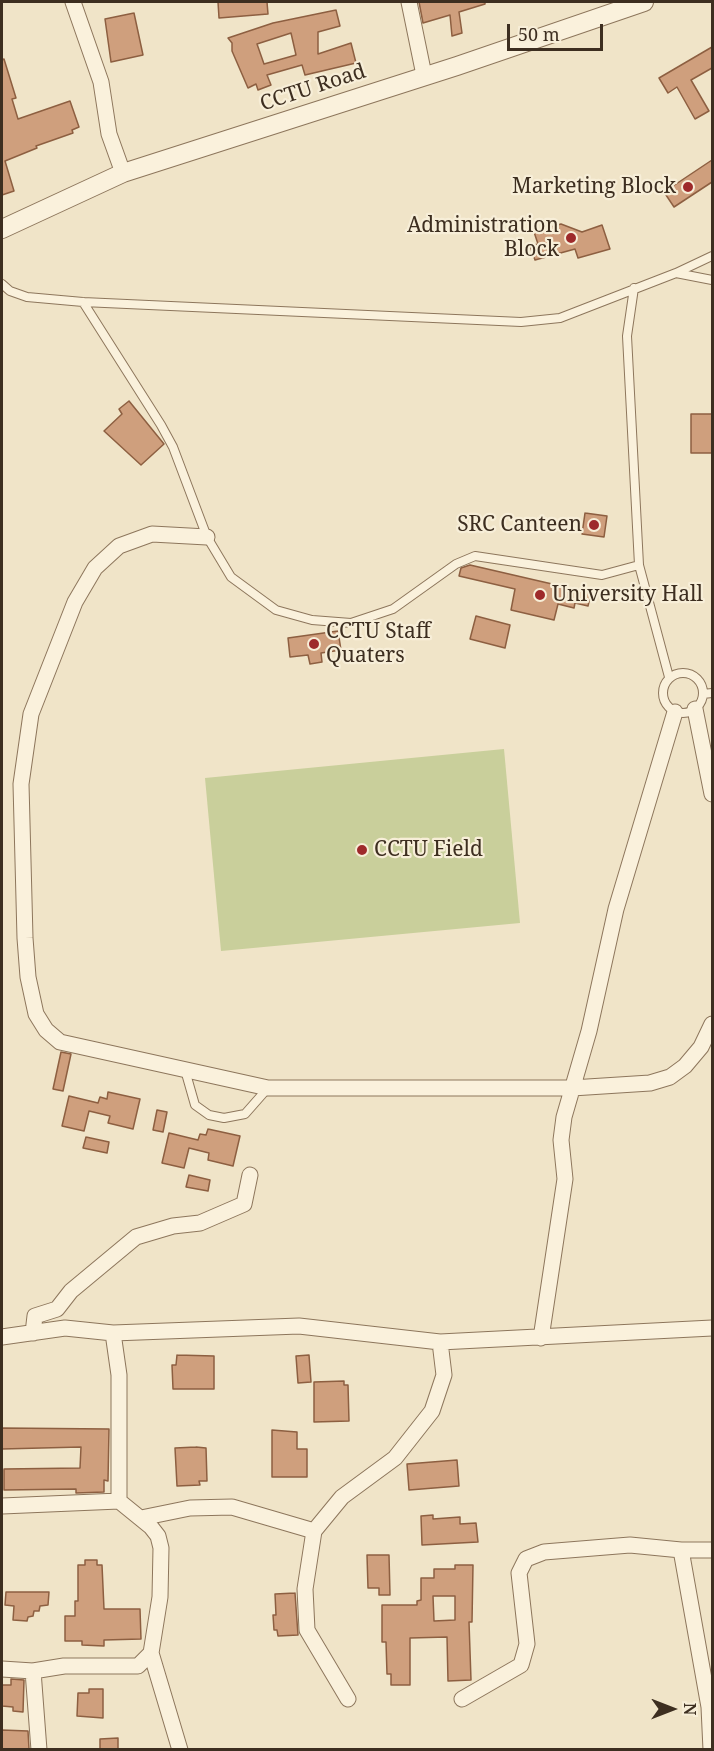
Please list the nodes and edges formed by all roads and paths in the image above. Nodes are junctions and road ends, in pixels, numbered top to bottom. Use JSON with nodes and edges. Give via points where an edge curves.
{"nodes":[{"id":1,"x":73,"y":2,"type":"edge"},
{"id":2,"x":409,"y":2,"type":"edge"},
{"id":3,"x":644,"y":2,"type":"edge"},
{"id":4,"x":424,"y":75,"type":"junction"},
{"id":5,"x":123,"y":173,"type":"junction"},
{"id":6,"x":2,"y":230,"type":"edge"},
{"id":7,"x":712,"y":256,"type":"edge"},
{"id":8,"x":676,"y":273,"type":"junction"},
{"id":9,"x":712,"y":280,"type":"edge"},
{"id":10,"x":2,"y":284,"type":"edge"},
{"id":11,"x":634,"y":288,"type":"junction"},
{"id":12,"x":83,"y":302,"type":"junction"},
{"id":13,"x":207,"y":537,"type":"junction"},
{"id":14,"x":639,"y":565,"type":"junction"},
{"id":15,"x":669,"y":677,"type":"junction"},
{"id":16,"x":712,"y":693,"type":"edge"},
{"id":17,"x":703,"y":694,"type":"junction"},
{"id":18,"x":695,"y":709,"type":"junction"},
{"id":19,"x":675,"y":712,"type":"junction"},
{"id":20,"x":712,"y":794,"type":"edge"},
{"id":21,"x":712,"y":1024,"type":"edge"},
{"id":22,"x":185,"y":1070,"type":"junction"},
{"id":23,"x":268,"y":1088,"type":"junction"},
{"id":24,"x":572,"y":1088,"type":"junction"},
{"id":25,"x":250,"y":1175,"type":"dead end"},
{"id":26,"x":712,"y":1328,"type":"edge"},
{"id":27,"x":33,"y":1333,"type":"junction"},
{"id":28,"x":113,"y":1333,"type":"junction"},
{"id":29,"x":2,"y":1337,"type":"edge"},
{"id":30,"x":541,"y":1338,"type":"junction"},
{"id":31,"x":440,"y":1342,"type":"junction"},
{"id":32,"x":119,"y":1501,"type":"junction"},
{"id":33,"x":2,"y":1506,"type":"edge"},
{"id":34,"x":141,"y":1518,"type":"junction"},
{"id":35,"x":314,"y":1531,"type":"junction"},
{"id":36,"x":681,"y":1550,"type":"junction"},
{"id":37,"x":712,"y":1550,"type":"edge"},
{"id":38,"x":151,"y":1653,"type":"junction"},
{"id":39,"x":2,"y":1669,"type":"edge"},
{"id":40,"x":33,"y":1671,"type":"junction"},
{"id":41,"x":708,"y":1675,"type":"edge"},
{"id":42,"x":348,"y":1699,"type":"dead end"},
{"id":43,"x":462,"y":1699,"type":"dead end"},
{"id":44,"x":39,"y":1749,"type":"edge"},
{"id":45,"x":180,"y":1749,"type":"edge"},
{"id":46,"x":711,"y":1749,"type":"edge"}],
"edges":[{"from":1,"to":5,"type":"street","via":[[101,82],[109,134]]},
{"from":2,"to":4,"type":"street"},
{"from":3,"to":4,"type":"street","name":"CCTU Road"},
{"from":4,"to":5,"type":"street","name":"CCTU Road"},
{"from":5,"to":6,"type":"street","name":"CCTU Road"},
{"from":7,"to":8,"type":"lane"},
{"from":8,"to":9,"type":"lane"},
{"from":8,"to":11,"type":"lane"},
{"from":10,"to":12,"type":"lane","via":[[27,297]]},
{"from":11,"to":12,"type":"lane","via":[[560,318],[521,322]]},
{"from":11,"to":14,"type":"lane","via":[[627,336]]},
{"from":12,"to":13,"type":"lane","via":[[161,425]]},
{"from":13,"to":14,"type":"lane","via":[[231,578],[276,610],[312,620],[351,623],[393,609],[456,564],[475,556],[602,575]]},
{"from":13,"to":22,"type":"street","via":[[152,534],[118,546],[95,568],[75,602],[31,714],[21,784],[25,938],[36,1014],[60,1042]]},
{"from":14,"to":15,"type":"lane"},
{"from":15,"to":17,"type":"lane","via":[[684,672],[692,675]]},
{"from":15,"to":19,"type":"lane","via":[[662,696]]},
{"from":16,"to":17,"type":"lane"},
{"from":17,"to":18,"type":"lane"},
{"from":18,"to":19,"type":"lane","via":[[689,713]]},
{"from":18,"to":20,"type":"street"},
{"from":19,"to":24,"type":"street","via":[[616,909]]},
{"from":21,"to":24,"type":"street","via":[[702,1047],[670,1077],[650,1083]]},
{"from":22,"to":23,"type":"street"},
{"from":22,"to":23,"type":"lane","via":[[195,1105],[209,1115],[224,1118],[245,1114]]},
{"from":23,"to":24,"type":"street"},
{"from":24,"to":30,"type":"street","via":[[561,1140],[565,1179]]},
{"from":25,"to":27,"type":"street","via":[[244,1204],[200,1223],[136,1237],[71,1291],[57,1309],[35,1316]]},
{"from":26,"to":30,"type":"street"},
{"from":27,"to":28,"type":"street","via":[[65,1328]]},
{"from":27,"to":29,"type":"street"},
{"from":28,"to":31,"type":"street","via":[[299,1326]]},
{"from":28,"to":32,"type":"street","via":[[119,1375]]},
{"from":30,"to":31,"type":"street"},
{"from":31,"to":35,"type":"street","via":[[444,1375],[432,1411],[395,1458],[342,1497]]},
{"from":32,"to":33,"type":"street"},
{"from":32,"to":34,"type":"street"},
{"from":34,"to":35,"type":"street","via":[[190,1508],[232,1508]]},
{"from":34,"to":38,"type":"street","via":[[158,1536],[160,1548],[160,1597]]},
{"from":35,"to":42,"type":"street","via":[[305,1589],[307,1630]]},
{"from":36,"to":37,"type":"street"},
{"from":36,"to":41,"type":"street"},
{"from":36,"to":43,"type":"street","via":[[630,1545],[544,1552],[526,1559],[519,1573],[527,1644],[520,1665]]},
{"from":38,"to":40,"type":"street","via":[[138,1666],[64,1666]]},
{"from":38,"to":45,"type":"street"},
{"from":39,"to":40,"type":"street"},
{"from":40,"to":44,"type":"street"},
{"from":41,"to":46,"type":"street"}]}
